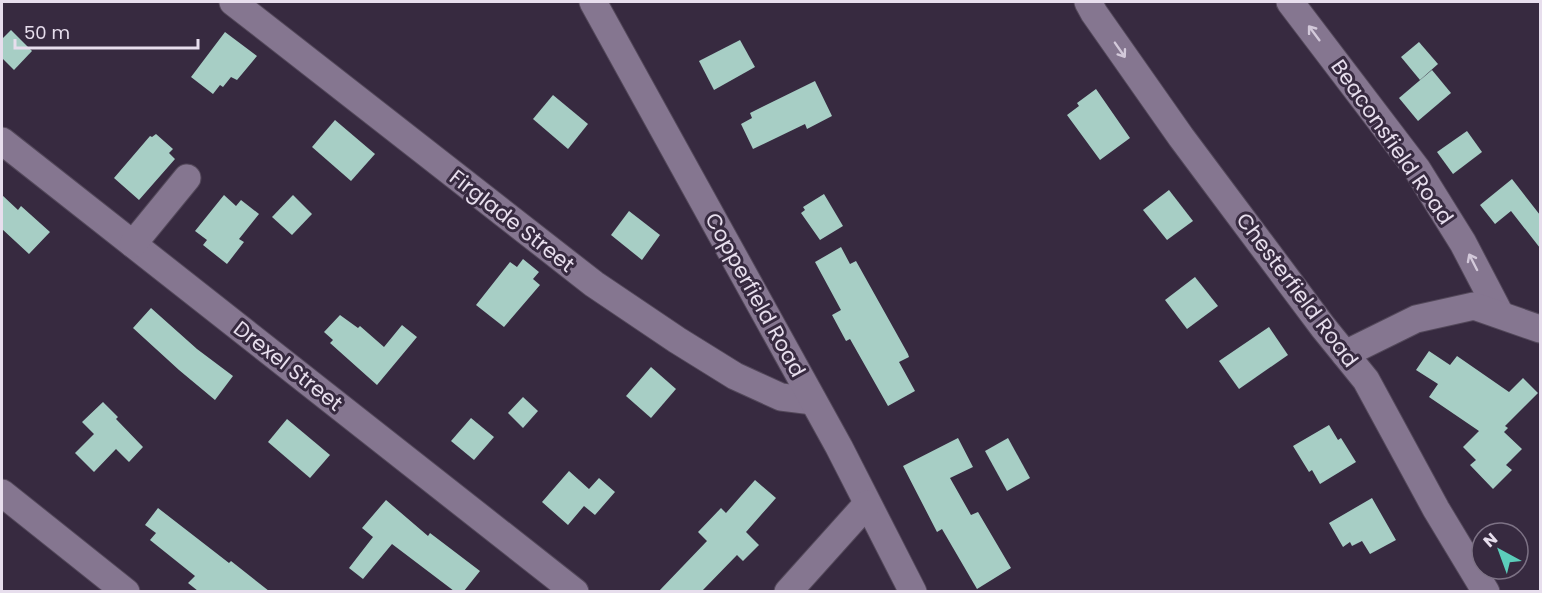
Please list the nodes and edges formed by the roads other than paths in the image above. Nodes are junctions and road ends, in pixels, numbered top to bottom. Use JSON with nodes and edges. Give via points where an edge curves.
{"nodes":[{"id":1,"x":233,"y":2,"type":"edge"},
{"id":2,"x":593,"y":2,"type":"edge"},
{"id":3,"x":1088,"y":2,"type":"edge"},
{"id":4,"x":1290,"y":2,"type":"edge"},
{"id":5,"x":2,"y":141,"type":"edge"},
{"id":6,"x":187,"y":178,"type":"dead end"},
{"id":7,"x":134,"y":244,"type":"junction"},
{"id":8,"x":1500,"y":314,"type":"junction"},
{"id":9,"x":1540,"y":329,"type":"edge"},
{"id":10,"x":1345,"y":354,"type":"junction"},
{"id":11,"x":813,"y":401,"type":"junction"},
{"id":12,"x":2,"y":493,"type":"edge"},
{"id":13,"x":867,"y":504,"type":"junction"},
{"id":14,"x":126,"y":591,"type":"edge"},
{"id":15,"x":575,"y":591,"type":"edge"},
{"id":16,"x":788,"y":591,"type":"edge"},
{"id":17,"x":913,"y":591,"type":"edge"},
{"id":18,"x":1486,"y":591,"type":"edge"}],
"edges":[{"from":1,"to":11,"type":"street","name":"Firglade Street","via":[[594,285],[735,376],[782,397]]},
{"from":2,"to":11,"type":"street","name":"Copperfield Road"},
{"from":3,"to":10,"type":"street","name":"Chesterfield Road","one_way":true,"via":[[1181,137]]},
{"from":8,"to":4,"type":"street","name":"Beaconsfield Road","one_way":true,"via":[[1463,243],[1417,169]]},
{"from":5,"to":7,"type":"street","name":"Drexel Street"},
{"from":6,"to":7,"type":"street"},
{"from":7,"to":15,"type":"street","name":"Drexel Street"},
{"from":8,"to":9,"type":"street"},
{"from":8,"to":10,"type":"street","via":[[1474,306],[1416,319]]},
{"from":10,"to":18,"type":"street","name":"Chesterfield Road","via":[[1365,380]]},
{"from":11,"to":13,"type":"street","name":"Copperfield Road"},
{"from":12,"to":14,"type":"street"},
{"from":13,"to":16,"type":"street"},
{"from":13,"to":17,"type":"street","name":"Copperfield Road"}]}
